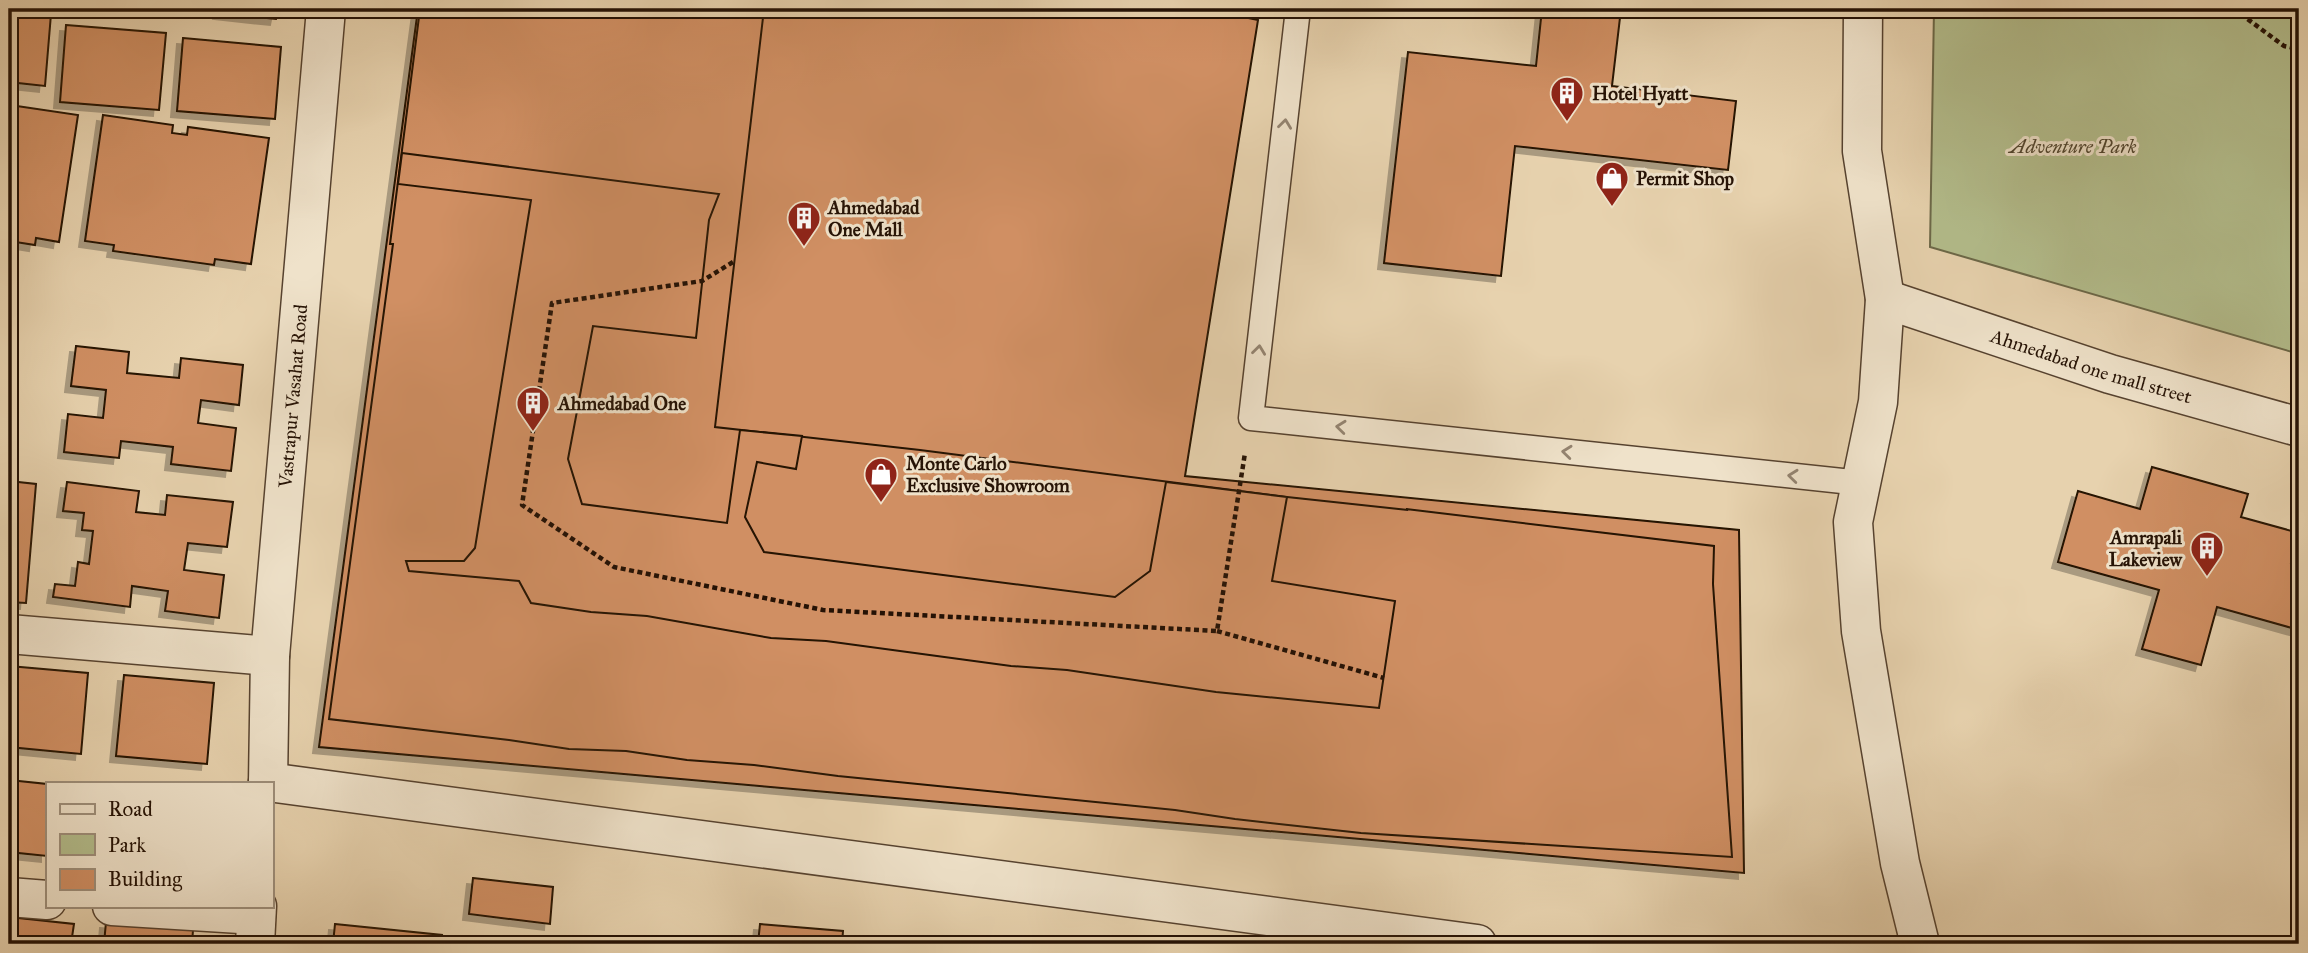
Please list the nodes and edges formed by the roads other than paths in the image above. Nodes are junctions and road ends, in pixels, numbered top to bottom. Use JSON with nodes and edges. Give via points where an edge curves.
{"nodes":[{"id":1,"x":326,"y":9,"type":"edge"},
{"id":2,"x":1298,"y":9,"type":"edge"},
{"id":3,"x":1863,"y":9,"type":"edge"},
{"id":4,"x":1885,"y":299,"type":"junction"},
{"id":5,"x":2299,"y":427,"type":"edge"},
{"id":6,"x":1861,"y":483,"type":"junction"},
{"id":7,"x":9,"y":634,"type":"edge"},
{"id":8,"x":270,"y":656,"type":"junction"},
{"id":9,"x":268,"y":782,"type":"edge"},
{"id":10,"x":273,"y":784,"type":"edge"},
{"id":11,"x":9,"y":897,"type":"edge"},
{"id":12,"x":46,"y":900,"type":"edge"},
{"id":13,"x":130,"y":908,"type":"edge"},
{"id":14,"x":256,"y":922,"type":"edge"},
{"id":15,"x":1477,"y":944,"type":"edge"},
{"id":16,"x":1920,"y":944,"type":"edge"}],
"edges":[{"from":1,"to":8,"type":"street","name":"Vastrapur Vasahat Road"},
{"from":6,"to":2,"type":"lane","one_way":true,"via":[[1251,418]]},
{"from":3,"to":4,"type":"street","via":[[1862,151]]},
{"from":4,"to":5,"type":"street","name":"Ahmedabad one mall street","via":[[2110,374]]},
{"from":4,"to":6,"type":"street","via":[[1878,402]]},
{"from":6,"to":16,"type":"street","via":[[1853,522],[1861,631],[1900,863]]},
{"from":7,"to":8,"type":"street"},
{"from":8,"to":9,"type":"street","name":"Vastrapur Vasahat Road"},
{"from":10,"to":15,"type":"street"},
{"from":11,"to":12,"type":"street"},
{"from":13,"to":14,"type":"street"}]}
